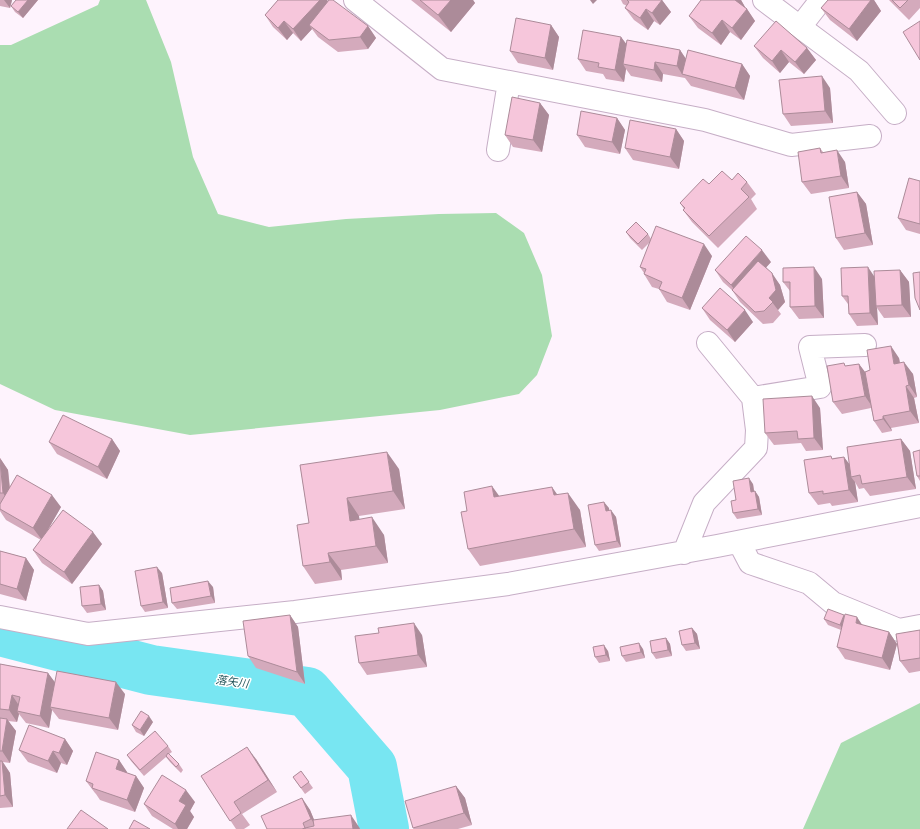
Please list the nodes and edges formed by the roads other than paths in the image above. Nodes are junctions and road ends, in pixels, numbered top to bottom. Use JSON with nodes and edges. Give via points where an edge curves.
{"nodes":[{"id":1,"x":355,"y":0,"type":"edge"},
{"id":2,"x":764,"y":0,"type":"edge"},
{"id":3,"x":821,"y":0,"type":"edge"},
{"id":4,"x":800,"y":27,"type":"junction"},
{"id":5,"x":509,"y":82,"type":"junction"},
{"id":6,"x":895,"y":113,"type":"dead end"},
{"id":7,"x":870,"y":136,"type":"dead end"},
{"id":8,"x":498,"y":150,"type":"dead end"},
{"id":9,"x":708,"y":343,"type":"dead end"},
{"id":10,"x":865,"y":345,"type":"dead end"},
{"id":11,"x":753,"y":398,"type":"junction"},
{"id":12,"x":920,"y":506,"type":"edge"},
{"id":13,"x":739,"y":542,"type":"junction"},
{"id":14,"x":684,"y":553,"type":"junction"},
{"id":15,"x":0,"y":617,"type":"edge"},
{"id":16,"x":920,"y":626,"type":"edge"}],
"edges":[{"from":1,"to":5,"type":"street","via":[[442,69]]},
{"from":2,"to":4,"type":"street"},
{"from":3,"to":4,"type":"street"},
{"from":4,"to":6,"type":"street","via":[[859,71]]},
{"from":5,"to":7,"type":"street","via":[[705,120],[791,145]]},
{"from":5,"to":8,"type":"street"},
{"from":9,"to":11,"type":"street"},
{"from":10,"to":11,"type":"street","via":[[810,347],[820,387]]},
{"from":11,"to":14,"type":"street","via":[[757,430],[756,448],[704,504]]},
{"from":12,"to":13,"type":"street"},
{"from":13,"to":14,"type":"street"},
{"from":13,"to":16,"type":"street","via":[[750,563],[809,583],[833,603],[899,630]]},
{"from":14,"to":15,"type":"street","via":[[508,584],[295,612],[88,634]]}]}
